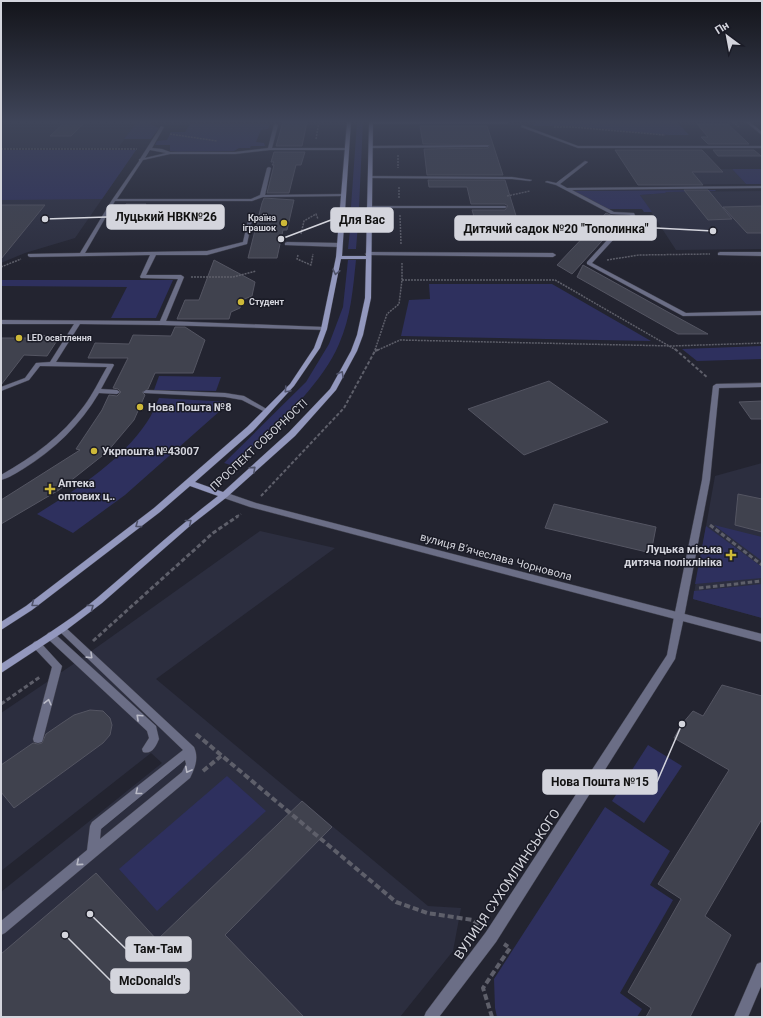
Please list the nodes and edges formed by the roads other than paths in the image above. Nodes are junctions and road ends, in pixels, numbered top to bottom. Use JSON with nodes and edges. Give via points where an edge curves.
{"nodes":[{"id":1,"x":134,"y":170,"type":"edge"},
{"id":2,"x":269,"y":170,"type":"edge"},
{"id":3,"x":345,"y":170,"type":"edge"},
{"id":4,"x":370,"y":170,"type":"edge"},
{"id":5,"x":576,"y":170,"type":"edge"},
{"id":6,"x":370,"y":177,"type":"junction"},
{"id":7,"x":530,"y":180,"type":"dead end"},
{"id":8,"x":547,"y":182,"type":"dead end"},
{"id":9,"x":557,"y":184,"type":"junction"},
{"id":10,"x":762,"y":187,"type":"edge"},
{"id":11,"x":565,"y":188,"type":"junction"},
{"id":12,"x":342,"y":195,"type":"junction"},
{"id":13,"x":262,"y":196,"type":"junction"},
{"id":14,"x":114,"y":200,"type":"junction"},
{"id":15,"x":369,"y":206,"type":"junction"},
{"id":16,"x":505,"y":207,"type":"dead end"},
{"id":17,"x":251,"y":216,"type":"dead end"},
{"id":18,"x":287,"y":244,"type":"dead end"},
{"id":19,"x":339,"y":245,"type":"junction"},
{"id":20,"x":154,"y":253,"type":"junction"},
{"id":21,"x":82,"y":254,"type":"junction"},
{"id":22,"x":720,"y":254,"type":"road end"},
{"id":23,"x":762,"y":254,"type":"edge"},
{"id":24,"x":30,"y":255,"type":"road end"},
{"id":25,"x":553,"y":255,"type":"dead end"},
{"id":26,"x":368,"y":256,"type":"junction"},
{"id":27,"x":339,"y":257,"type":"junction"},
{"id":28,"x":762,"y":313,"type":"edge"},
{"id":29,"x":1,"y":322,"type":"edge"},
{"id":30,"x":78,"y":322,"type":"junction"},
{"id":31,"x":162,"y":323,"type":"junction"},
{"id":32,"x":324,"y":329,"type":"junction"},
{"id":33,"x":52,"y":364,"type":"junction"},
{"id":34,"x":762,"y":385,"type":"edge"},
{"id":35,"x":1,"y":389,"type":"edge"},
{"id":36,"x":96,"y":392,"type":"junction"},
{"id":37,"x":117,"y":392,"type":"dead end"},
{"id":38,"x":146,"y":392,"type":"dead end"},
{"id":39,"x":268,"y":411,"type":"junction"},
{"id":40,"x":1,"y":478,"type":"edge"},
{"id":41,"x":190,"y":483,"type":"junction"},
{"id":42,"x":224,"y":495,"type":"junction"},
{"id":43,"x":679,"y":617,"type":"junction"},
{"id":44,"x":1,"y":626,"type":"edge"},
{"id":45,"x":62,"y":629,"type":"junction"},
{"id":46,"x":51,"y":636,"type":"junction"},
{"id":47,"x":762,"y":638,"type":"edge"},
{"id":48,"x":37,"y":645,"type":"junction"},
{"id":49,"x":1,"y":669,"type":"edge"},
{"id":50,"x":38,"y":739,"type":"dead end"},
{"id":51,"x":148,"y":749,"type":"dead end"},
{"id":52,"x":190,"y":750,"type":"junction"},
{"id":53,"x":93,"y":852,"type":"junction"},
{"id":54,"x":1,"y":929,"type":"edge"},
{"id":55,"x":762,"y":969,"type":"edge"},
{"id":56,"x":431,"y":1017,"type":"edge"},
{"id":57,"x":741,"y":1017,"type":"edge"}],
"edges":[{"from":1,"to":14,"type":"street"},
{"from":2,"to":13,"type":"street"},
{"from":3,"to":12,"type":"main road","name":"ПРОСПЕКТ СОБОРНОСТІ"},
{"from":4,"to":6,"type":"main road","name":"ПРОСПЕКТ СОБОРНОСТІ"},
{"from":5,"to":9,"type":"street"},
{"from":6,"to":7,"type":"street"},
{"from":6,"to":15,"type":"main road","name":"ПРОСПЕКТ СОБОРНОСТІ"},
{"from":8,"to":9,"type":"street"},
{"from":9,"to":11,"type":"street"},
{"from":10,"to":11,"type":"street"},
{"from":11,"to":28,"type":"street","via":[[613,213],[632,214],[638,227],[623,226],[589,263],[685,315]]},
{"from":12,"to":13,"type":"street"},
{"from":12,"to":19,"type":"main road","name":"ПРОСПЕКТ СОБОРНОСТІ"},
{"from":13,"to":14,"type":"street","via":[[252,200]]},
{"from":14,"to":21,"type":"street"},
{"from":15,"to":16,"type":"street"},
{"from":15,"to":26,"type":"main road","name":"ПРОСПЕКТ СОБОРНОСТІ"},
{"from":17,"to":20,"type":"street","via":[[245,243],[207,252]]},
{"from":18,"to":19,"type":"street"},
{"from":19,"to":27,"type":"main road","name":"ПРОСПЕКТ СОБОРНОСТІ"},
{"from":20,"to":21,"type":"street"},
{"from":20,"to":31,"type":"street","via":[[143,277],[181,277]]},
{"from":21,"to":24,"type":"street"},
{"from":22,"to":23,"type":"street"},
{"from":25,"to":26,"type":"street"},
{"from":26,"to":27,"type":"main road"},
{"from":42,"to":26,"type":"main road","name":"ПРОСПЕКТ СОБОРНОСТІ","one_way":true,"via":[[292,434],[333,390],[360,335],[368,298]]},
{"from":27,"to":32,"type":"main road","name":"ПРОСПЕКТ СОБОРНОСТІ","one_way":true},
{"from":29,"to":30,"type":"street"},
{"from":30,"to":31,"type":"street"},
{"from":30,"to":33,"type":"street"},
{"from":31,"to":32,"type":"street"},
{"from":32,"to":39,"type":"main road","name":"ПРОСПЕКТ СОБОРНОСТІ","one_way":true,"via":[[317,348],[292,385]]},
{"from":33,"to":35,"type":"street","via":[[38,364],[27,379]]},
{"from":33,"to":36,"type":"street","via":[[111,364]]},
{"from":34,"to":43,"type":"street","name":"ВУЛИЦЯ СУХОМЛИНСЬКОГО","via":[[716,386],[710,445]]},
{"from":36,"to":37,"type":"street"},
{"from":36,"to":40,"type":"street","via":[[60,438],[18,469]]},
{"from":38,"to":39,"type":"street","via":[[244,398]]},
{"from":39,"to":41,"type":"main road","name":"ПРОСПЕКТ СОБОРНОСТІ"},
{"from":41,"to":42,"type":"main road"},
{"from":41,"to":44,"type":"main road","name":"ПРОСПЕКТ СОБОРНОСТІ","one_way":true,"via":[[29,608]]},
{"from":42,"to":43,"type":"street","name":"вулиця Вʼячеслава Чорновола","via":[[253,505]]},
{"from":45,"to":42,"type":"main road","name":"ПРОСПЕКТ СОБОРНОСТІ","one_way":true,"via":[[99,601]]},
{"from":43,"to":47,"type":"street","name":"вулиця Вʼячеслава Чорновола"},
{"from":43,"to":56,"type":"street","name":"ВУЛИЦЯ СУХОМЛИНСЬКОГО","via":[[672,656],[491,937]]},
{"from":45,"to":46,"type":"main road","name":"ПРОСПЕКТ СОБОРНОСТІ"},
{"from":45,"to":52,"type":"street","one_way":true},
{"from":46,"to":48,"type":"main road","name":"ПРОСПЕКТ СОБОРНОСТІ"},
{"from":51,"to":46,"type":"street","one_way":true,"via":[[154,739],[152,729]]},
{"from":48,"to":49,"type":"main road","name":"ПРОСПЕКТ СОБОРНОСТІ"},
{"from":50,"to":48,"type":"street","one_way":true,"via":[[57,666]]},
{"from":52,"to":53,"type":"street","one_way":true,"via":[[191,764],[186,775]]},
{"from":52,"to":53,"type":"street","one_way":true,"via":[[96,826]]},
{"from":53,"to":54,"type":"street","one_way":true},
{"from":55,"to":57,"type":"street"}]}
